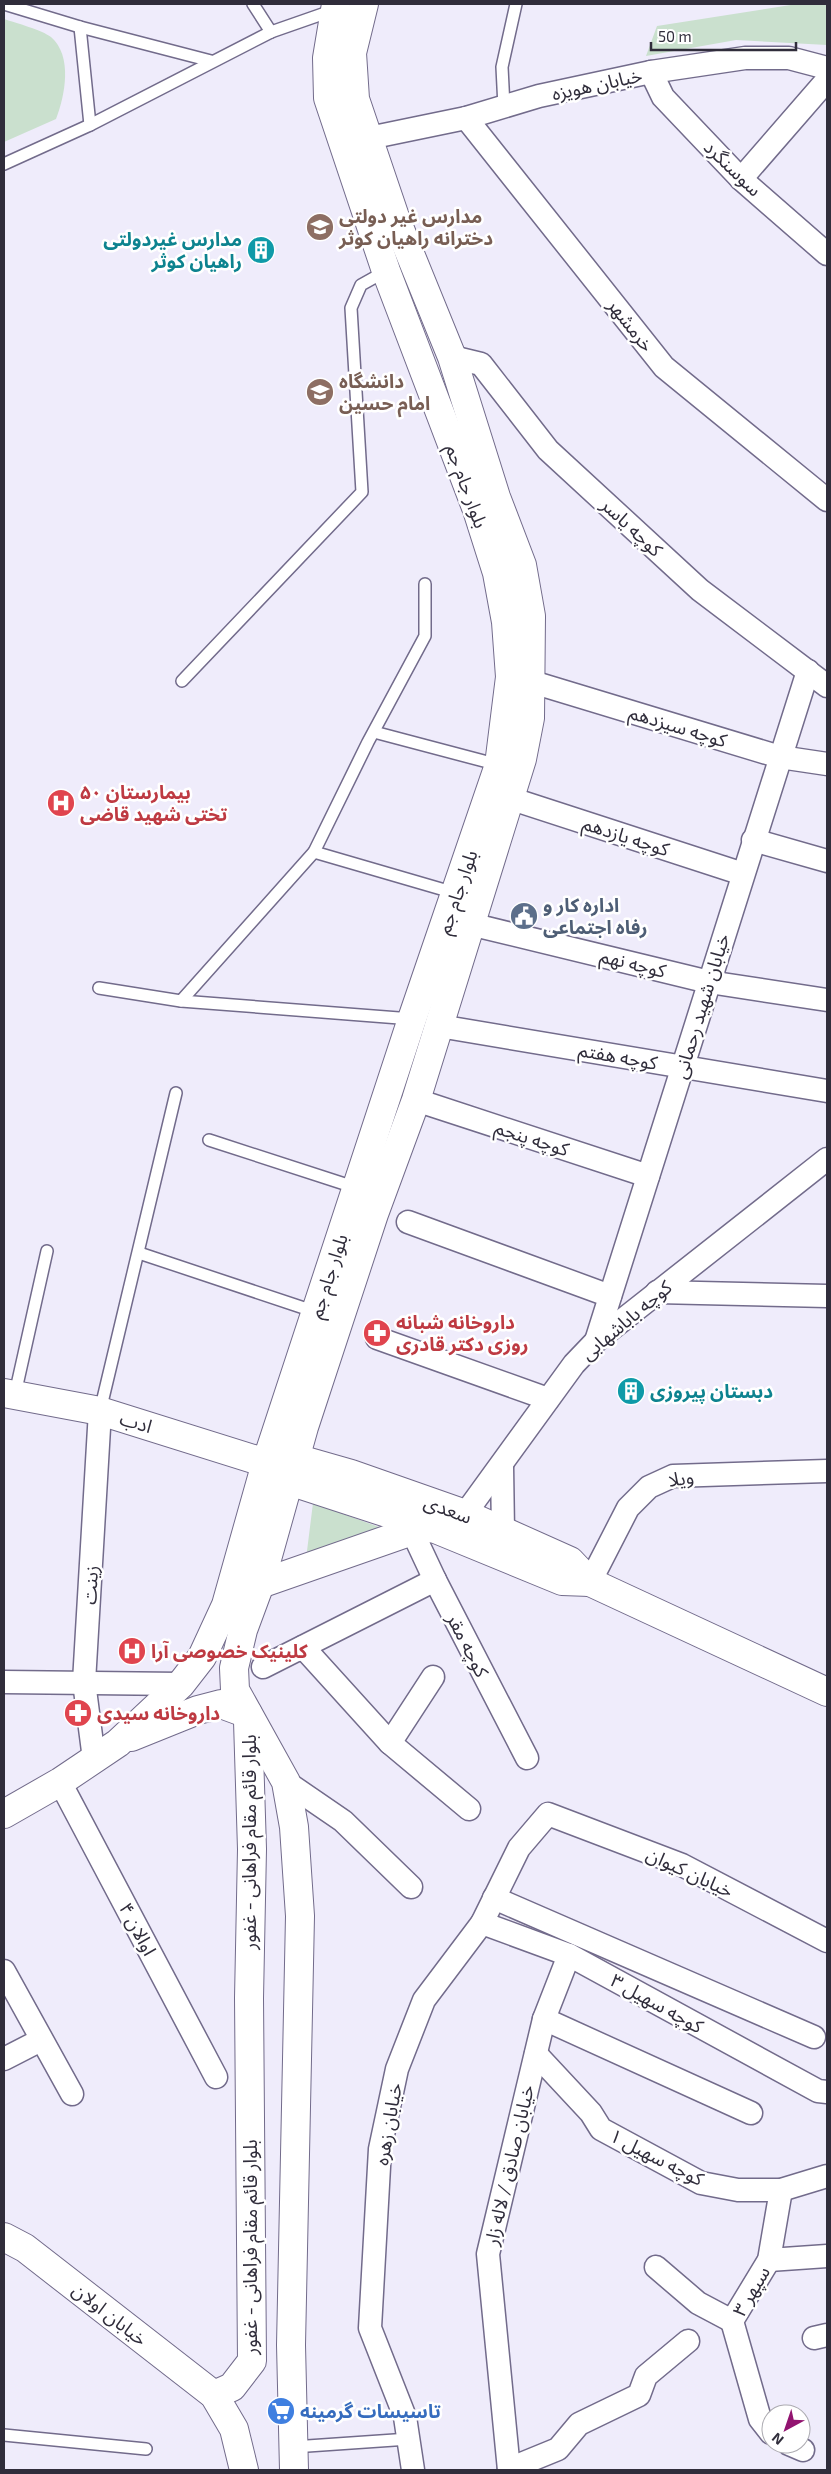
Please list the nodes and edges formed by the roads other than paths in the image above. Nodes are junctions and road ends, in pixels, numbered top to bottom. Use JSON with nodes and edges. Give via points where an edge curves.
{"nodes":[{"id":1,"x":4,"y":4,"type":"edge"},
{"id":2,"x":253,"y":4,"type":"edge"},
{"id":3,"x":364,"y":4,"type":"edge"},
{"id":4,"x":516,"y":4,"type":"edge"},
{"id":5,"x":335,"y":7,"type":"edge"},
{"id":6,"x":80,"y":27,"type":"junction"},
{"id":7,"x":271,"y":32,"type":"junction"},
{"id":8,"x":211,"y":61,"type":"junction"},
{"id":9,"x":827,"y":68,"type":"edge"},
{"id":10,"x":651,"y":72,"type":"junction"},
{"id":11,"x":827,"y":80,"type":"edge"},
{"id":12,"x":504,"y":107,"type":"junction"},
{"id":13,"x":466,"y":118,"type":"junction"},
{"id":14,"x":90,"y":125,"type":"junction"},
{"id":15,"x":369,"y":138,"type":"junction"},
{"id":16,"x":4,"y":164,"type":"edge"},
{"id":17,"x":741,"y":179,"type":"junction"},
{"id":18,"x":827,"y":254,"type":"edge"},
{"id":19,"x":386,"y":271,"type":"junction"},
{"id":20,"x":452,"y":357,"type":"junction"},
{"id":21,"x":827,"y":500,"type":"edge"},
{"id":22,"x":425,"y":584,"type":"dead end"},
{"id":23,"x":808,"y":671,"type":"junction"},
{"id":24,"x":182,"y":681,"type":"dead end"},
{"id":25,"x":529,"y":681,"type":"junction"},
{"id":26,"x":827,"y":686,"type":"edge"},
{"id":27,"x":374,"y":732,"type":"junction"},
{"id":28,"x":780,"y":757,"type":"junction"},
{"id":29,"x":827,"y":764,"type":"edge"},
{"id":30,"x":499,"y":765,"type":"junction"},
{"id":31,"x":509,"y":798,"type":"junction"},
{"id":32,"x":753,"y":840,"type":"junction"},
{"id":33,"x":314,"y":852,"type":"junction"},
{"id":34,"x":827,"y":861,"type":"edge"},
{"id":35,"x":743,"y":874,"type":"junction"},
{"id":36,"x":457,"y":893,"type":"junction"},
{"id":37,"x":470,"y":924,"type":"junction"},
{"id":38,"x":709,"y":982,"type":"junction"},
{"id":39,"x":99,"y":988,"type":"dead end"},
{"id":40,"x":827,"y":1000,"type":"edge"},
{"id":41,"x":181,"y":1001,"type":"junction"},
{"id":42,"x":412,"y":1018,"type":"junction"},
{"id":43,"x":439,"y":1026,"type":"junction"},
{"id":44,"x":682,"y":1067,"type":"junction"},
{"id":45,"x":827,"y":1091,"type":"edge"},
{"id":46,"x":176,"y":1093,"type":"dead end"},
{"id":47,"x":416,"y":1100,"type":"junction"},
{"id":48,"x":209,"y":1140,"type":"dead end"},
{"id":49,"x":827,"y":1159,"type":"edge"},
{"id":50,"x":648,"y":1176,"type":"junction"},
{"id":51,"x":357,"y":1188,"type":"junction"},
{"id":52,"x":408,"y":1222,"type":"dead end"},
{"id":53,"x":47,"y":1251,"type":"dead end"},
{"id":54,"x":139,"y":1253,"type":"junction"},
{"id":55,"x":657,"y":1292,"type":"junction"},
{"id":56,"x":610,"y":1296,"type":"junction"},
{"id":57,"x":827,"y":1296,"type":"edge"},
{"id":58,"x":316,"y":1312,"type":"junction"},
{"id":59,"x":377,"y":1338,"type":"dead end"},
{"id":60,"x":596,"y":1341,"type":"junction"},
{"id":61,"x":9,"y":1393,"type":"edge"},
{"id":62,"x":548,"y":1399,"type":"junction"},
{"id":63,"x":100,"y":1411,"type":"junction"},
{"id":64,"x":266,"y":1462,"type":"junction"},
{"id":65,"x":502,"y":1466,"type":"junction"},
{"id":66,"x":292,"y":1469,"type":"junction"},
{"id":67,"x":827,"y":1471,"type":"edge"},
{"id":68,"x":465,"y":1514,"type":"junction"},
{"id":69,"x":422,"y":1530,"type":"junction"},
{"id":70,"x":503,"y":1530,"type":"junction"},
{"id":71,"x":434,"y":1580,"type":"junction"},
{"id":72,"x":590,"y":1582,"type":"junction"},
{"id":73,"x":260,"y":1584,"type":"junction"},
{"id":74,"x":303,"y":1647,"type":"junction"},
{"id":75,"x":263,"y":1667,"type":"dead end"},
{"id":76,"x":433,"y":1677,"type":"dead end"},
{"id":77,"x":4,"y":1682,"type":"edge"},
{"id":78,"x":84,"y":1682,"type":"junction"},
{"id":79,"x":181,"y":1684,"type":"junction"},
{"id":80,"x":827,"y":1692,"type":"edge"},
{"id":81,"x":248,"y":1714,"type":"junction"},
{"id":82,"x":118,"y":1743,"type":"junction"},
{"id":83,"x":390,"y":1743,"type":"junction"},
{"id":84,"x":526,"y":1758,"type":"dead end"},
{"id":85,"x":94,"y":1759,"type":"junction"},
{"id":86,"x":60,"y":1782,"type":"junction"},
{"id":87,"x":286,"y":1782,"type":"junction"},
{"id":88,"x":469,"y":1810,"type":"dead end"},
{"id":89,"x":4,"y":1814,"type":"edge"},
{"id":90,"x":548,"y":1814,"type":"joint"},
{"id":91,"x":411,"y":1887,"type":"dead end"},
{"id":92,"x":494,"y":1898,"type":"junction"},
{"id":93,"x":482,"y":1923,"type":"junction"},
{"id":94,"x":827,"y":1941,"type":"edge"},
{"id":95,"x":569,"y":1955,"type":"junction"},
{"id":96,"x":4,"y":1971,"type":"edge"},
{"id":97,"x":544,"y":2018,"type":"junction"},
{"id":98,"x":814,"y":2037,"type":"dead end"},
{"id":99,"x":41,"y":2040,"type":"junction"},
{"id":100,"x":536,"y":2054,"type":"junction"},
{"id":101,"x":4,"y":2059,"type":"edge"},
{"id":102,"x":216,"y":2077,"type":"dead end"},
{"id":103,"x":827,"y":2092,"type":"edge"},
{"id":104,"x":72,"y":2094,"type":"dead end"},
{"id":105,"x":751,"y":2113,"type":"dead end"},
{"id":106,"x":822,"y":2179,"type":"edge"},
{"id":107,"x":780,"y":2190,"type":"junction"},
{"id":108,"x":4,"y":2237,"type":"edge"},
{"id":109,"x":827,"y":2256,"type":"edge"},
{"id":110,"x":770,"y":2260,"type":"junction"},
{"id":111,"x":656,"y":2268,"type":"dead end"},
{"id":112,"x":732,"y":2322,"type":"junction"},
{"id":113,"x":688,"y":2341,"type":"dead end"},
{"id":114,"x":214,"y":2395,"type":"junction"},
{"id":115,"x":761,"y":2420,"type":"edge"},
{"id":116,"x":4,"y":2435,"type":"edge"},
{"id":117,"x":409,"y":2439,"type":"junction"},
{"id":118,"x":146,"y":2449,"type":"dead end"},
{"id":119,"x":294,"y":2459,"type":"edge"},
{"id":120,"x":509,"y":2469,"type":"edge"},
{"id":121,"x":244,"y":2470,"type":"edge"},
{"id":122,"x":413,"y":2470,"type":"edge"}],
"edges":[{"from":1,"to":6,"type":"lane"},
{"from":2,"to":7,"type":"lane"},
{"from":3,"to":15,"type":"main road","name":"بلوار جام جم","via":[[352,53],[354,99]]},
{"from":4,"to":12,"type":"lane","via":[[502,67]]},
{"from":5,"to":7,"type":"lane"},
{"from":5,"to":19,"type":"main road","name":"بلوار جام جم","via":[[327,58],[328,98]]},
{"from":6,"to":8,"type":"lane"},
{"from":6,"to":14,"type":"lane"},
{"from":7,"to":8,"type":"lane"},
{"from":8,"to":14,"type":"lane"},
{"from":9,"to":10,"type":"street","name":"خیابان هویزه","via":[[788,58],[746,58]]},
{"from":10,"to":12,"type":"street","name":"خیابان هویزه","via":[[539,96]]},
{"from":10,"to":17,"type":"street","name":"سوسنگرد","via":[[663,97]]},
{"from":11,"to":17,"type":"street"},
{"from":12,"to":13,"type":"street","name":"خیابان هویزه"},
{"from":13,"to":15,"type":"street","name":"خیابان هویزه"},
{"from":13,"to":21,"type":"street","name":"خرمشهر","via":[[664,367]]},
{"from":14,"to":16,"type":"lane"},
{"from":15,"to":20,"type":"main road","name":"بلوار جام جم","via":[[395,217]]},
{"from":17,"to":18,"type":"street","name":"سوسنگرد"},
{"from":19,"to":24,"type":"lane","via":[[361,285],[351,308],[362,492]]},
{"from":19,"to":30,"type":"main road","name":"بلوار جام جم","via":[[477,510],[497,573],[506,622],[510,677]]},
{"from":20,"to":23,"type":"street","name":"کوچه یاسر","via":[[481,364],[548,450],[700,590]]},
{"from":20,"to":25,"type":"main road","name":"بلوار جام جم","via":[[496,497],[522,565],[530,616]]},
{"from":22,"to":27,"type":"lane","via":[[425,636]]},
{"from":23,"to":26,"type":"street","name":"کوچه یاسر"},
{"from":23,"to":28,"type":"street","name":"خیابان شهید رحمانی"},
{"from":25,"to":28,"type":"street","name":"کوچه سیزدهم"},
{"from":25,"to":31,"type":"main road","name":"بلوار جام جم","via":[[530,718],[522,759]]},
{"from":27,"to":30,"type":"lane"},
{"from":27,"to":33,"type":"lane"},
{"from":28,"to":29,"type":"street","name":"کوچه سیزدهم"},
{"from":28,"to":32,"type":"street","name":"خیابان شهید رحمانی"},
{"from":30,"to":36,"type":"main road","name":"بلوار جام جم"},
{"from":31,"to":35,"type":"street","name":"کوچه یازدهم"},
{"from":31,"to":37,"type":"main road","name":"بلوار جام جم"},
{"from":32,"to":34,"type":"street"},
{"from":32,"to":35,"type":"street","name":"خیابان شهید رحمانی"},
{"from":33,"to":36,"type":"lane"},
{"from":33,"to":41,"type":"lane"},
{"from":35,"to":38,"type":"street","name":"خیابان شهید رحمانی"},
{"from":36,"to":42,"type":"main road","name":"بلوار جام جم"},
{"from":37,"to":38,"type":"street","name":"کوچه نهم"},
{"from":37,"to":43,"type":"main road","name":"بلوار جام جم"},
{"from":38,"to":40,"type":"street","name":"کوچه نهم"},
{"from":38,"to":44,"type":"street","name":"خیابان شهید رحمانی"},
{"from":39,"to":41,"type":"lane"},
{"from":41,"to":42,"type":"lane"},
{"from":42,"to":43,"type":"main road"},
{"from":42,"to":51,"type":"main road","name":"بلوار جام جم"},
{"from":43,"to":44,"type":"street","name":"کوچه هفتم"},
{"from":43,"to":47,"type":"main road","name":"بلوار جام جم"},
{"from":44,"to":45,"type":"street","name":"کوچه هفتم"},
{"from":44,"to":50,"type":"street","name":"خیابان شهید رحمانی"},
{"from":46,"to":54,"type":"lane"},
{"from":47,"to":50,"type":"street","name":"کوچه پنجم"},
{"from":47,"to":66,"type":"main road","name":"بلوار جام جم","via":[[368,1232]]},
{"from":48,"to":51,"type":"lane"},
{"from":49,"to":55,"type":"street","name":"کوچه باباشهابی"},
{"from":50,"to":56,"type":"street","name":"خیابان شهید رحمانی"},
{"from":51,"to":58,"type":"main road","name":"بلوار جام جم"},
{"from":52,"to":56,"type":"street"},
{"from":53,"to":61,"type":"lane"},
{"from":54,"to":58,"type":"lane"},
{"from":54,"to":63,"type":"lane"},
{"from":55,"to":57,"type":"street"},
{"from":55,"to":60,"type":"street","name":"کوچه باباشهابی"},
{"from":56,"to":60,"type":"street","name":"خیابان شهید رحمانی"},
{"from":58,"to":64,"type":"main road","name":"بلوار جام جم"},
{"from":59,"to":62,"type":"street"},
{"from":60,"to":62,"type":"street","name":"کوچه باباشهابی"},
{"from":61,"to":63,"type":"main road","name":"ادب"},
{"from":62,"to":65,"type":"street","name":"کوچه باباشهابی"},
{"from":63,"to":64,"type":"main road","name":"ادب"},
{"from":63,"to":78,"type":"street","name":"زینت"},
{"from":64,"to":66,"type":"main road"},
{"from":64,"to":79,"type":"main road","name":"بلوار جام جم","via":[[226,1605],[202,1657]]},
{"from":65,"to":68,"type":"street","name":"کوچه باباشهابی"},
{"from":65,"to":70,"type":"street"},
{"from":66,"to":68,"type":"main road","name":"سعدی","via":[[350,1474]]},
{"from":66,"to":69,"type":"main road","name":"سعدی"},
{"from":66,"to":73,"type":"main road","name":"بلوار جام جم"},
{"from":67,"to":72,"type":"street","name":"ویلا","via":[[673,1476],[649,1487],[628,1508]]},
{"from":68,"to":70,"type":"main road","name":"سعدی"},
{"from":69,"to":71,"type":"street","name":"کوچه مقر"},
{"from":69,"to":72,"type":"main road","name":"سعدی","via":[[562,1581]]},
{"from":69,"to":73,"type":"main road"},
{"from":70,"to":72,"type":"main road","name":"سعدی","via":[[570,1562]]},
{"from":71,"to":74,"type":"street"},
{"from":71,"to":84,"type":"street","name":"کوچه مقر"},
{"from":72,"to":80,"type":"main road","name":"سعدی"},
{"from":73,"to":81,"type":"main road","name":"بلوار جام جم","via":[[243,1630],[234,1668],[235,1690]]},
{"from":74,"to":75,"type":"street"},
{"from":74,"to":83,"type":"street"},
{"from":76,"to":83,"type":"street"},
{"from":77,"to":78,"type":"street"},
{"from":78,"to":79,"type":"street"},
{"from":78,"to":85,"type":"street","name":"زینت"},
{"from":79,"to":82,"type":"main road","name":"بلوار جام جم"},
{"from":81,"to":82,"type":"main road","via":[[221,1704],[198,1710]]},
{"from":81,"to":87,"type":"main road","name":"بلوار قائم مقام فراهانی - غفور"},
{"from":81,"to":114,"type":"main road","name":"بلوار قائم مقام فراهانی - غفور","via":[[252,1849],[249,1998],[252,2361],[232,2387]]},
{"from":82,"to":85,"type":"main road"},
{"from":83,"to":88,"type":"street"},
{"from":85,"to":86,"type":"main road"},
{"from":86,"to":89,"type":"main road"},
{"from":86,"to":102,"type":"street","name":"اوالان ۴"},
{"from":87,"to":91,"type":"street","via":[[343,1821]]},
{"from":87,"to":119,"type":"main road","name":"بلوار قائم مقام فراهانی - غفور","via":[[294,1827],[300,1916],[291,2345]]},
{"from":90,"to":92,"type":"street","name":"خیابان زهره","via":[[519,1848]]},
{"from":90,"to":94,"type":"street","name":"خیابان کیوان","via":[[682,1865]]},
{"from":92,"to":93,"type":"street","name":"خیابان زهره"},
{"from":92,"to":98,"type":"street","name":"کوچه سهیل ۳"},
{"from":93,"to":95,"type":"street","name":"کوچه سهیل ۳"},
{"from":93,"to":117,"type":"street","name":"خیابان زهره","via":[[424,2000],[397,2069],[380,2149],[370,2328],[405,2417]]},
{"from":95,"to":97,"type":"street","name":"خیابان صادق / لاله زار"},
{"from":95,"to":103,"type":"street","name":"کوچه سهیل ۳","via":[[818,2091]]},
{"from":96,"to":99,"type":"street"},
{"from":97,"to":100,"type":"street","name":"خیابان صادق / لاله زار"},
{"from":97,"to":105,"type":"street"},
{"from":99,"to":101,"type":"street"},
{"from":99,"to":104,"type":"street"},
{"from":100,"to":107,"type":"street","name":"کوچه سهیل ۱","via":[[592,2113],[601,2129],[701,2184],[738,2190]]},
{"from":100,"to":120,"type":"street","name":"خیابان صادق / لاله زار","via":[[488,2254]]},
{"from":106,"to":107,"type":"street","name":"کوچه سهیل ۱"},
{"from":107,"to":110,"type":"street"},
{"from":108,"to":114,"type":"main road","name":"خیابان اولان","via":[[25,2248]]},
{"from":109,"to":110,"type":"street","name":"سپهر ۳"},
{"from":110,"to":112,"type":"street","name":"سپهر ۳"},
{"from":111,"to":112,"type":"street","via":[[698,2303]]},
{"from":112,"to":115,"type":"street","name":"سپهر ۳"},
{"from":113,"to":120,"type":"street","via":[[646,2376],[639,2395],[579,2424],[558,2449]]},
{"from":114,"to":121,"type":"main road","via":[[234,2429]]},
{"from":116,"to":118,"type":"lane"},
{"from":117,"to":119,"type":"lane"},
{"from":117,"to":122,"type":"street","name":"خیابان زهره"}]}
